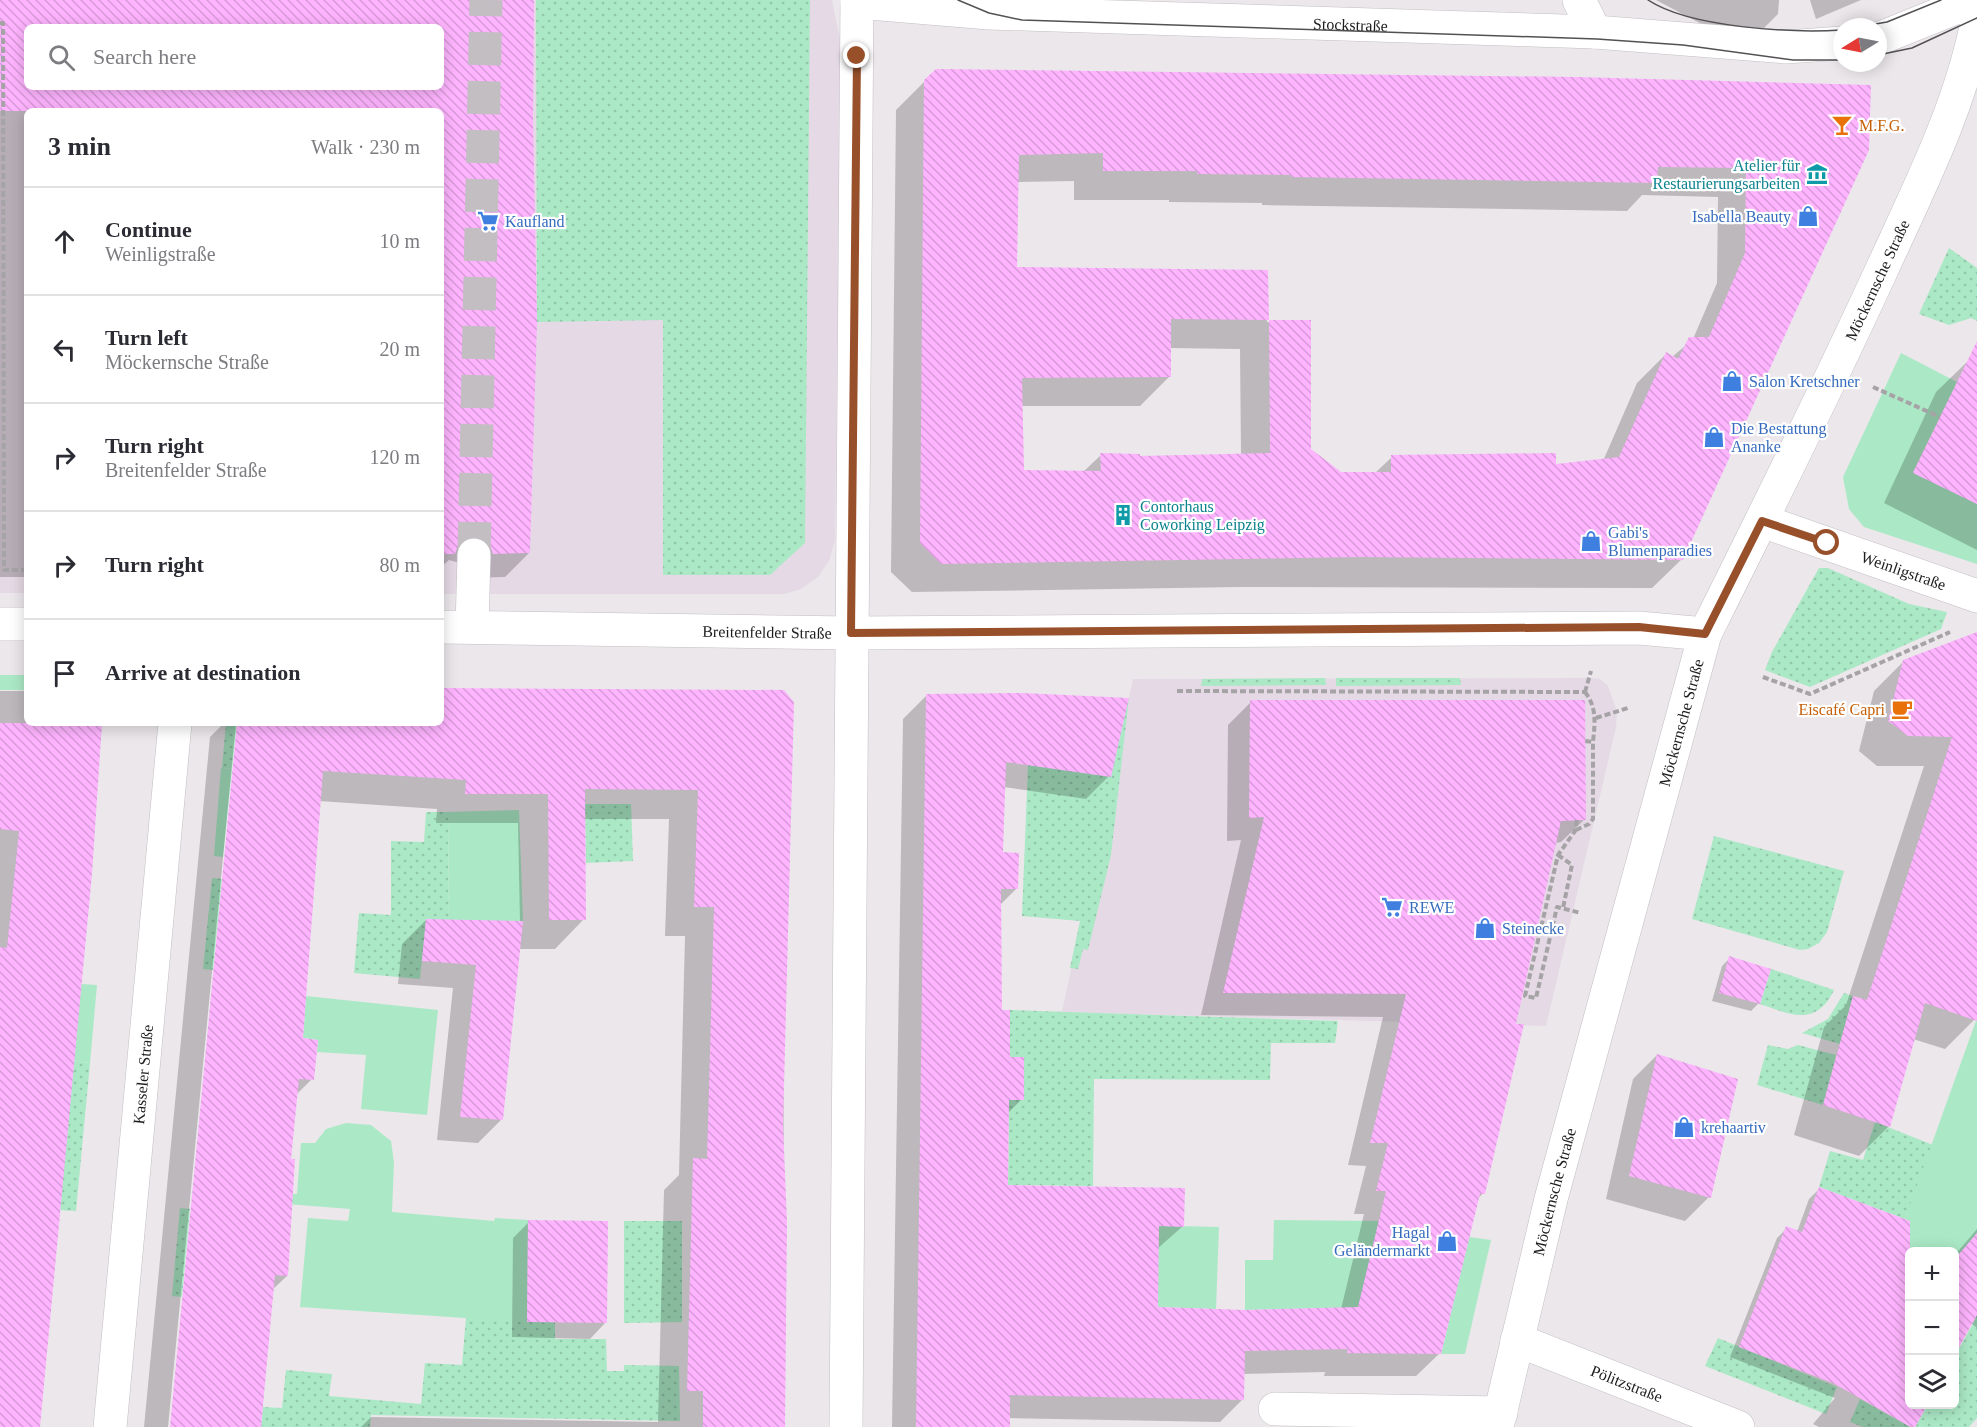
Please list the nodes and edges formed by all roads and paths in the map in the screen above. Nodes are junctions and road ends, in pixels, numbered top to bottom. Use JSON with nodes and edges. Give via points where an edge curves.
{"nodes":[{"id":1,"x":1579,"y":0,"type":"edge"},
{"id":2,"x":1975,"y":0,"type":"edge"},
{"id":3,"x":857,"y":1,"type":"edge"},
{"id":4,"x":1977,"y":22,"type":"edge"},
{"id":5,"x":0,"y":23,"type":"edge"},
{"id":6,"x":1595,"y":32,"type":"junction"},
{"id":7,"x":1887,"y":35,"type":"edge"},
{"id":8,"x":1833,"y":44,"type":"edge"},
{"id":9,"x":1872,"y":387,"type":"dead end"},
{"id":10,"x":1940,"y":417,"type":"dead end"},
{"id":11,"x":1762,"y":521,"type":"junction"},
{"id":12,"x":474,"y":555,"type":"tunnel mouth"},
{"id":13,"x":24,"y":570,"type":"edge"},
{"id":14,"x":1977,"y":596,"type":"edge"},
{"id":15,"x":0,"y":624,"type":"edge"},
{"id":16,"x":24,"y":624,"type":"edge"},
{"id":17,"x":1952,"y":625,"type":"dead end"},
{"id":18,"x":457,"y":627,"type":"edge"},
{"id":19,"x":851,"y":633,"type":"junction"},
{"id":20,"x":1705,"y":634,"type":"junction"},
{"id":21,"x":1591,"y":670,"type":"dead end"},
{"id":22,"x":1763,"y":677,"type":"dead end"},
{"id":23,"x":1177,"y":691,"type":"dead end"},
{"id":24,"x":1585,"y":693,"type":"junction"},
{"id":25,"x":1628,"y":708,"type":"dead end"},
{"id":26,"x":1596,"y":718,"type":"junction"},
{"id":27,"x":175,"y":726,"type":"edge"},
{"id":28,"x":1586,"y":741,"type":"dead end"},
{"id":29,"x":1593,"y":742,"type":"junction"},
{"id":30,"x":1577,"y":820,"type":"dead end"},
{"id":31,"x":1575,"y":831,"type":"junction"},
{"id":32,"x":1557,"y":855,"type":"junction"},
{"id":33,"x":1563,"y":908,"type":"junction"},
{"id":34,"x":1581,"y":913,"type":"dead end"},
{"id":35,"x":1517,"y":1340,"type":"junction"},
{"id":36,"x":1275,"y":1409,"type":"dead end"},
{"id":37,"x":1499,"y":1420,"type":"edge"},
{"id":38,"x":110,"y":1427,"type":"edge"},
{"id":39,"x":846,"y":1427,"type":"edge"},
{"id":40,"x":1738,"y":1427,"type":"edge"}],
"edges":[{"from":1,"to":6,"type":"street"},
{"from":2,"to":7,"type":"street"},
{"from":3,"to":6,"type":"street","name":"Stockstraße","via":[[989,13]]},
{"from":3,"to":19,"type":"street"},
{"from":4,"to":11,"type":"street","name":"Möckernsche Straße","via":[[1954,101],[1909,212]]},
{"from":5,"to":13,"type":"path","via":[[4,570]]},
{"from":6,"to":8,"type":"street","name":"Stockstraße","via":[[1786,47]]},
{"from":9,"to":10,"type":"path"},
{"from":11,"to":14,"type":"street","name":"Weinligstraße"},
{"from":11,"to":20,"type":"street","name":"Möckernsche Straße"},
{"from":12,"to":18,"type":"street"},
{"from":15,"to":16,"type":"street"},
{"from":17,"to":22,"type":"path","via":[[1950,634],[1810,694]]},
{"from":18,"to":19,"type":"street","name":"Breitenfelder Straße"},
{"from":19,"to":20,"type":"street","name":"Breitenfelder Straße","via":[[1639,627]]},
{"from":19,"to":39,"type":"street"},
{"from":20,"to":35,"type":"street","name":"Möckernsche Straße","via":[[1551,1199]]},
{"from":21,"to":24,"type":"path"},
{"from":23,"to":24,"type":"path"},
{"from":24,"to":26,"type":"path"},
{"from":25,"to":26,"type":"path"},
{"from":26,"to":29,"type":"path"},
{"from":27,"to":38,"type":"street","name":"Kasseler Straße"},
{"from":28,"to":29,"type":"path"},
{"from":29,"to":31,"type":"path","via":[[1593,819]]},
{"from":30,"to":31,"type":"path"},
{"from":31,"to":32,"type":"path"},
{"from":32,"to":33,"type":"path","via":[[1572,865]]},
{"from":32,"to":33,"type":"path","via":[[1525,996],[1536,998],[1557,907]]},
{"from":33,"to":34,"type":"path"},
{"from":35,"to":37,"type":"street","name":"Möckernsche Straße"},
{"from":35,"to":40,"type":"street","name":"Pölitzstraße"},
{"from":36,"to":37,"type":"street"}]}
